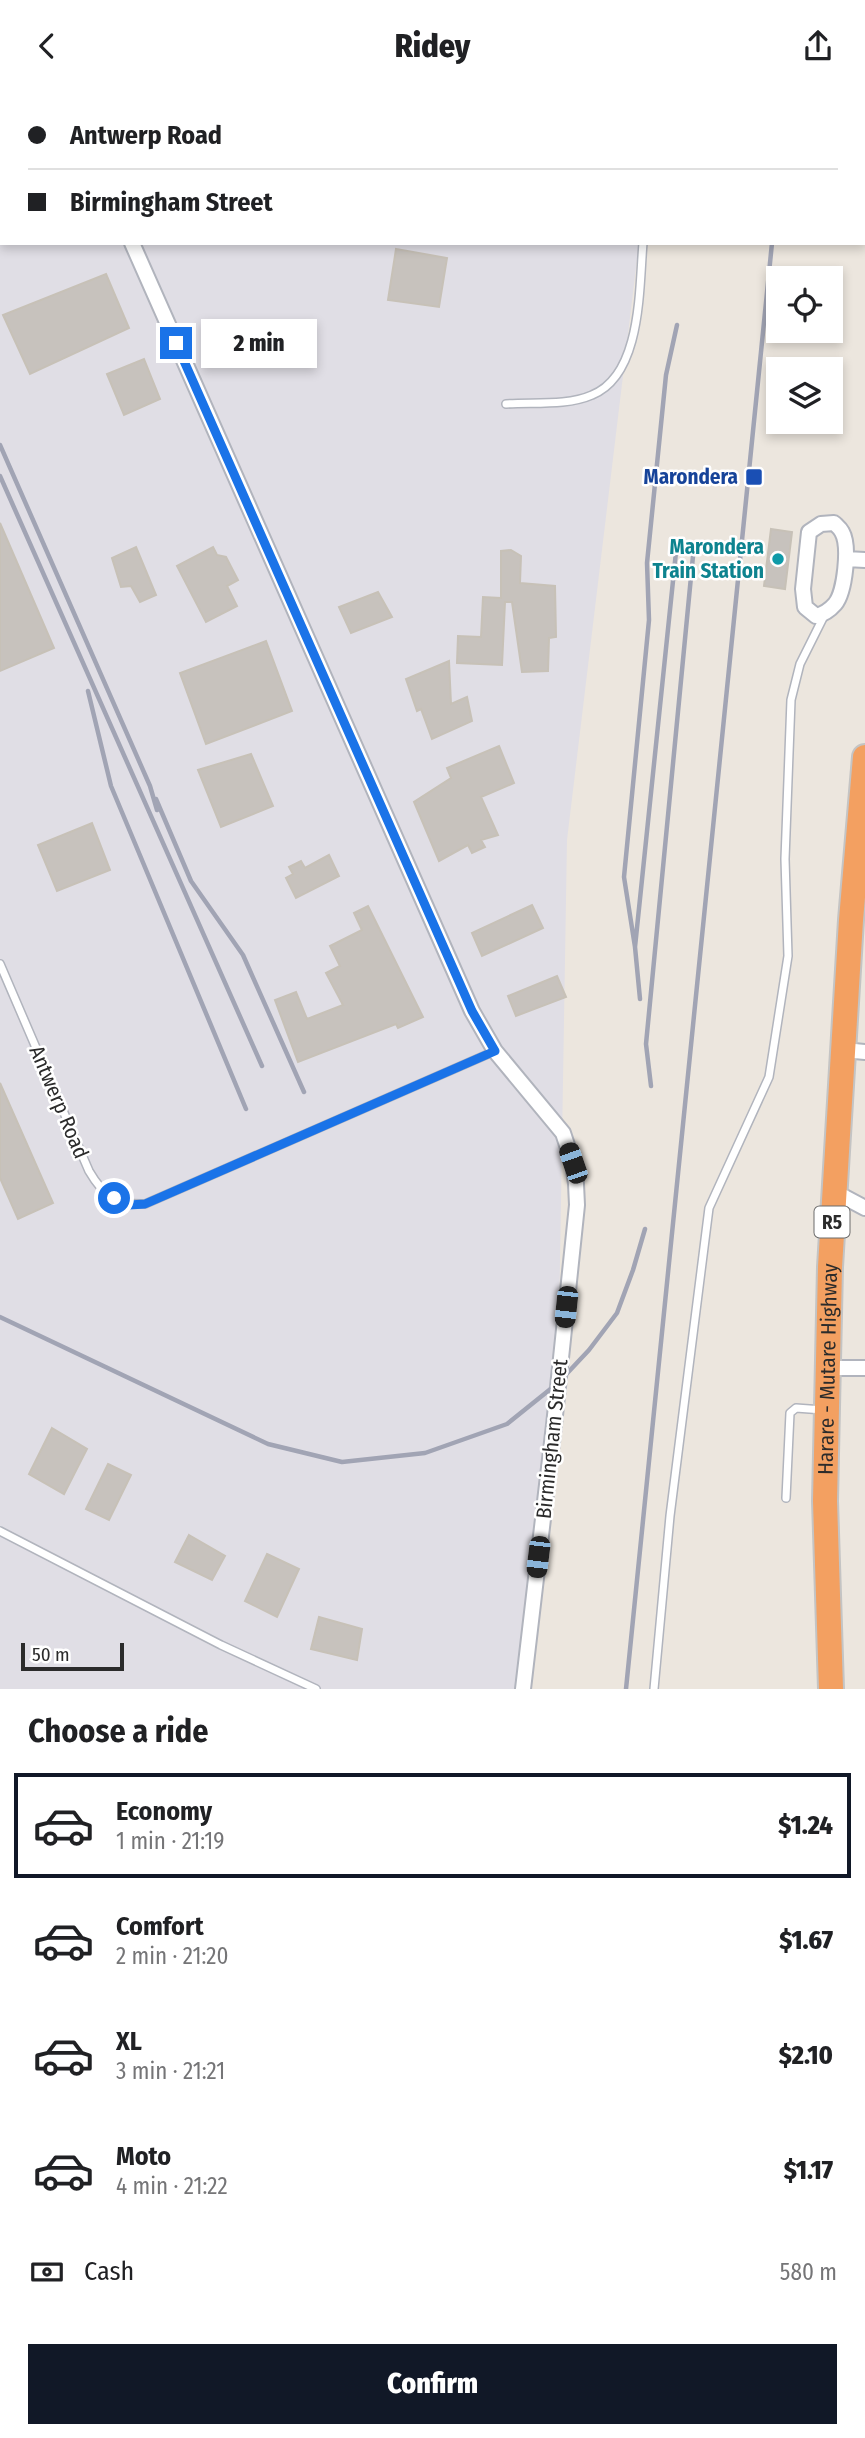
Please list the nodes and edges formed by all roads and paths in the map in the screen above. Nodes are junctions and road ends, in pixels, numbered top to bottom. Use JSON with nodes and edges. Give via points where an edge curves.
{"nodes":[{"id":1,"x":133,"y":245,"type":"edge"},
{"id":2,"x":643,"y":245,"type":"edge"},
{"id":3,"x":506,"y":404,"type":"dead end"},
{"id":4,"x":846,"y":559,"type":"junction"},
{"id":5,"x":865,"y":560,"type":"edge"},
{"id":6,"x":825,"y":613,"type":"junction"},
{"id":7,"x":865,"y":757,"type":"edge"},
{"id":8,"x":0,"y":964,"type":"edge"},
{"id":9,"x":495,"y":1051,"type":"junction"},
{"id":10,"x":855,"y":1051,"type":"edge"},
{"id":11,"x":833,"y":1191,"type":"junction"},
{"id":12,"x":865,"y":1208,"type":"edge"},
{"id":13,"x":828,"y":1368,"type":"junction"},
{"id":14,"x":865,"y":1368,"type":"edge"},
{"id":15,"x":827,"y":1410,"type":"junction"},
{"id":16,"x":786,"y":1498,"type":"dead end"},
{"id":17,"x":0,"y":1531,"type":"edge"},
{"id":18,"x":316,"y":1689,"type":"edge"},
{"id":19,"x":523,"y":1689,"type":"edge"},
{"id":20,"x":654,"y":1689,"type":"edge"},
{"id":21,"x":831,"y":1689,"type":"edge"}],
"edges":[{"from":1,"to":9,"type":"street","name":"Birmingham Street","via":[[467,1000]]},
{"from":2,"to":3,"type":"lane","via":[[630,350],[612,383],[594,395],[571,400]]},
{"from":4,"to":5,"type":"street"},
{"from":4,"to":6,"type":"street","via":[[837,603]]},
{"from":4,"to":6,"type":"street","via":[[842,532],[834,523],[809,532],[805,607],[816,616]]},
{"from":6,"to":20,"type":"lane","via":[[800,664],[791,700],[785,859],[788,956],[769,1077],[709,1207],[670,1516]]},
{"from":7,"to":10,"type":"highway","name":"Harare - Mutare Highway","number":"R5","via":[[851,921]]},
{"from":8,"to":9,"type":"lane","name":"Antwerp Road","via":[[89,1171],[100,1190],[129,1205],[145,1204]]},
{"from":9,"to":19,"type":"street","name":"Birmingham Street","via":[[563,1133],[573,1163],[577,1205]]},
{"from":10,"to":11,"type":"highway","name":"Harare - Mutare Highway","number":"R5"},
{"from":11,"to":12,"type":"street"},
{"from":11,"to":13,"type":"highway","name":"Harare - Mutare Highway","number":"R5"},
{"from":13,"to":14,"type":"street"},
{"from":13,"to":15,"type":"highway","name":"Harare - Mutare Highway","number":"R5"},
{"from":15,"to":16,"type":"lane","via":[[796,1408],[790,1413]]},
{"from":15,"to":21,"type":"highway","name":"Harare - Mutare Highway","number":"R5"},
{"from":17,"to":18,"type":"lane"}]}
